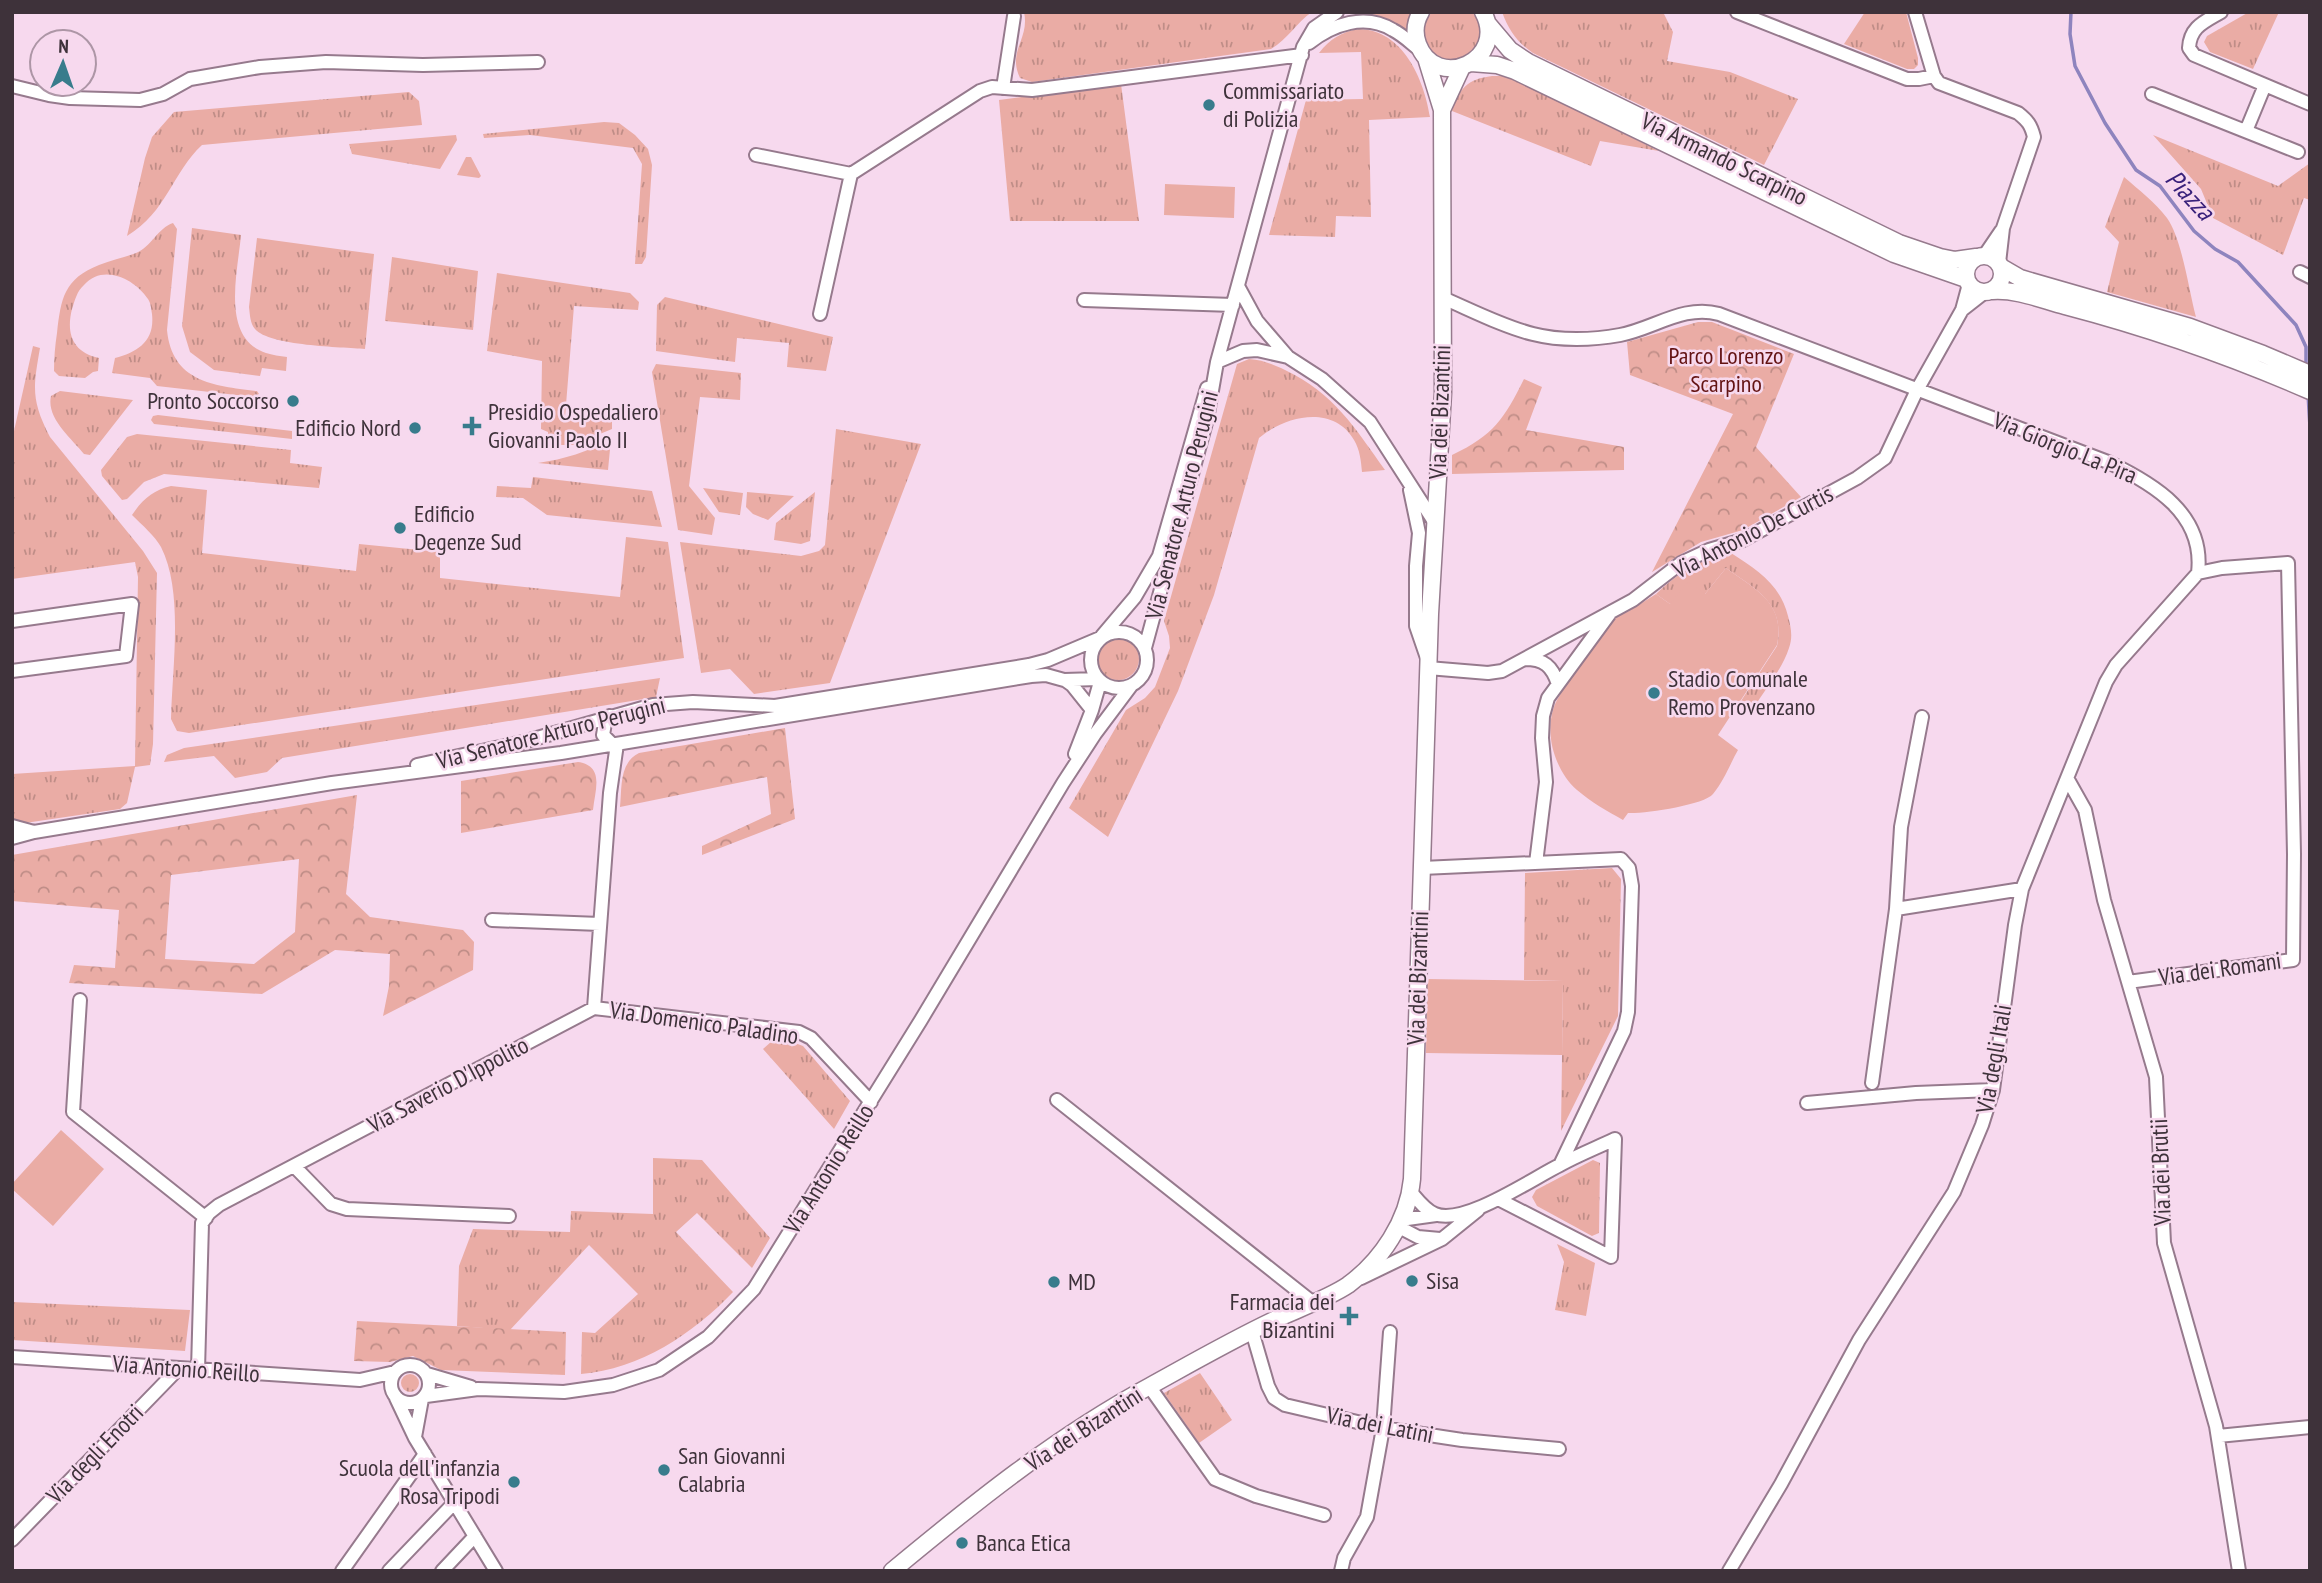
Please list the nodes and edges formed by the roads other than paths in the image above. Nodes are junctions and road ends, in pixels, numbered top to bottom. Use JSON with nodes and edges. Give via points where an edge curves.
{"nodes":[{"id":1,"x":1337,"y":12,"type":"edge"},
{"id":2,"x":1421,"y":12,"type":"edge"},
{"id":3,"x":1737,"y":12,"type":"edge"},
{"id":4,"x":1915,"y":12,"type":"edge"},
{"id":5,"x":2221,"y":12,"type":"edge"},
{"id":6,"x":1014,"y":16,"type":"dead end"},
{"id":7,"x":1486,"y":17,"type":"edge"},
{"id":8,"x":1303,"y":51,"type":"junction"},
{"id":9,"x":1423,"y":54,"type":"junction"},
{"id":10,"x":538,"y":62,"type":"dead end"},
{"id":11,"x":1467,"y":65,"type":"junction"},
{"id":12,"x":1934,"y":76,"type":"junction"},
{"id":13,"x":2265,"y":85,"type":"junction"},
{"id":14,"x":12,"y":86,"type":"edge"},
{"id":15,"x":1003,"y":88,"type":"junction"},
{"id":16,"x":2152,"y":93,"type":"dead end"},
{"id":17,"x":2310,"y":104,"type":"edge"},
{"id":18,"x":1442,"y":110,"type":"junction"},
{"id":19,"x":2246,"y":131,"type":"junction"},
{"id":20,"x":2298,"y":152,"type":"dead end"},
{"id":21,"x":756,"y":155,"type":"dead end"},
{"id":22,"x":851,"y":174,"type":"junction"},
{"id":23,"x":1990,"y":261,"type":"junction"},
{"id":24,"x":1967,"y":281,"type":"junction"},
{"id":25,"x":1238,"y":285,"type":"junction"},
{"id":26,"x":1989,"y":292,"type":"junction"},
{"id":27,"x":1443,"y":298,"type":"junction"},
{"id":28,"x":1084,"y":300,"type":"dead end"},
{"id":29,"x":1233,"y":305,"type":"junction"},
{"id":30,"x":1962,"y":310,"type":"junction"},
{"id":31,"x":820,"y":314,"type":"dead end"},
{"id":32,"x":1288,"y":358,"type":"junction"},
{"id":33,"x":1217,"y":362,"type":"junction"},
{"id":34,"x":2310,"y":374,"type":"edge"},
{"id":35,"x":2293,"y":375,"type":"junction"},
{"id":36,"x":1917,"y":390,"type":"junction"},
{"id":37,"x":2310,"y":391,"type":"edge"},
{"id":38,"x":1409,"y":483,"type":"junction"},
{"id":39,"x":1438,"y":488,"type":"junction"},
{"id":40,"x":1429,"y":530,"type":"junction"},
{"id":41,"x":2198,"y":573,"type":"junction"},
{"id":42,"x":1614,"y":608,"type":"junction"},
{"id":43,"x":12,"y":621,"type":"edge"},
{"id":44,"x":1101,"y":637,"type":"junction"},
{"id":45,"x":1145,"y":648,"type":"junction"},
{"id":46,"x":1524,"y":659,"type":"junction"},
{"id":47,"x":1428,"y":664,"type":"junction"},
{"id":48,"x":12,"y":671,"type":"edge"},
{"id":49,"x":1064,"y":680,"type":"junction"},
{"id":50,"x":1099,"y":681,"type":"junction"},
{"id":51,"x":1558,"y":684,"type":"junction"},
{"id":52,"x":1131,"y":685,"type":"junction"},
{"id":53,"x":707,"y":702,"type":"junction"},
{"id":54,"x":1093,"y":710,"type":"junction"},
{"id":55,"x":610,"y":716,"type":"junction"},
{"id":56,"x":1922,"y":717,"type":"dead end"},
{"id":57,"x":703,"y":729,"type":"junction"},
{"id":58,"x":615,"y":744,"type":"junction"},
{"id":59,"x":2067,"y":778,"type":"junction"},
{"id":60,"x":332,"y":783,"type":"junction"},
{"id":61,"x":1063,"y":783,"type":"junction"},
{"id":62,"x":12,"y":826,"type":"edge"},
{"id":63,"x":34,"y":832,"type":"junction"},
{"id":64,"x":12,"y":838,"type":"edge"},
{"id":65,"x":1536,"y":863,"type":"junction"},
{"id":66,"x":1422,"y":868,"type":"junction"},
{"id":67,"x":2022,"y":889,"type":"junction"},
{"id":68,"x":1896,"y":909,"type":"junction"},
{"id":69,"x":492,"y":920,"type":"dead end"},
{"id":70,"x":600,"y":924,"type":"junction"},
{"id":71,"x":2128,"y":982,"type":"junction"},
{"id":72,"x":80,"y":1000,"type":"dead end"},
{"id":73,"x":594,"y":1008,"type":"junction"},
{"id":74,"x":1872,"y":1083,"type":"dead end"},
{"id":75,"x":1993,"y":1090,"type":"junction"},
{"id":76,"x":1056,"y":1100,"type":"dead end"},
{"id":77,"x":871,"y":1102,"type":"junction"},
{"id":78,"x":1807,"y":1103,"type":"dead end"},
{"id":79,"x":1560,"y":1165,"type":"junction"},
{"id":80,"x":294,"y":1166,"type":"junction"},
{"id":81,"x":1411,"y":1192,"type":"junction"},
{"id":82,"x":1498,"y":1199,"type":"junction"},
{"id":83,"x":1480,"y":1208,"type":"junction"},
{"id":84,"x":1436,"y":1215,"type":"junction"},
{"id":85,"x":509,"y":1216,"type":"dead end"},
{"id":86,"x":206,"y":1218,"type":"junction"},
{"id":87,"x":1399,"y":1223,"type":"junction"},
{"id":88,"x":1442,"y":1239,"type":"junction"},
{"id":89,"x":1347,"y":1285,"type":"junction"},
{"id":90,"x":1312,"y":1302,"type":"junction"},
{"id":91,"x":1252,"y":1331,"type":"junction"},
{"id":92,"x":1390,"y":1332,"type":"dead end"},
{"id":93,"x":12,"y":1357,"type":"edge"},
{"id":94,"x":178,"y":1368,"type":"junction"},
{"id":95,"x":198,"y":1370,"type":"junction"},
{"id":96,"x":395,"y":1372,"type":"junction"},
{"id":97,"x":427,"y":1374,"type":"junction"},
{"id":98,"x":360,"y":1380,"type":"junction"},
{"id":99,"x":1149,"y":1386,"type":"junction"},
{"id":100,"x":478,"y":1389,"type":"junction"},
{"id":101,"x":394,"y":1395,"type":"junction"},
{"id":102,"x":424,"y":1397,"type":"junction"},
{"id":103,"x":2310,"y":1427,"type":"edge"},
{"id":104,"x":1383,"y":1428,"type":"junction"},
{"id":105,"x":2218,"y":1436,"type":"junction"},
{"id":106,"x":415,"y":1438,"type":"junction"},
{"id":107,"x":1559,"y":1449,"type":"dead end"},
{"id":108,"x":425,"y":1454,"type":"junction"},
{"id":109,"x":455,"y":1502,"type":"junction"},
{"id":110,"x":1324,"y":1515,"type":"dead end"},
{"id":111,"x":475,"y":1535,"type":"junction"},
{"id":112,"x":12,"y":1541,"type":"edge"},
{"id":113,"x":342,"y":1571,"type":"edge"},
{"id":114,"x":389,"y":1571,"type":"edge"},
{"id":115,"x":442,"y":1571,"type":"edge"},
{"id":116,"x":496,"y":1571,"type":"edge"},
{"id":117,"x":892,"y":1571,"type":"edge"},
{"id":118,"x":1341,"y":1571,"type":"edge"},
{"id":119,"x":1728,"y":1571,"type":"edge"},
{"id":120,"x":2239,"y":1571,"type":"edge"}],
"edges":[{"from":1,"to":8,"type":"street","name":"Via Senatore Arturo Perugini","via":[[1314,28]]},
{"from":2,"to":9,"type":"street","name":"Via dei Bizantini","via":[[1415,28]]},
{"from":3,"to":12,"type":"street","via":[[1907,79]]},
{"from":4,"to":12,"type":"street"},
{"from":5,"to":13,"type":"street","via":[[2192,32],[2189,48],[2194,55]]},
{"from":6,"to":15,"type":"street"},
{"from":7,"to":11,"type":"street","name":"Via dei Bizantini","via":[[1486,47]]},
{"from":7,"to":23,"type":"street","name":"Via Armando Scarpino","via":[[1510,50],[1536,67],[1841,216],[1940,257]]},
{"from":8,"to":9,"type":"street","via":[[1321,34],[1359,21],[1392,29]]},
{"from":8,"to":15,"type":"street","via":[[1032,90]]},
{"from":8,"to":25,"type":"street","name":"Via Senatore Arturo Perugini"},
{"from":9,"to":11,"type":"street","name":"Via Armando Scarpino","via":[[1447,68]]},
{"from":9,"to":18,"type":"street","name":"Via dei Bizantini"},
{"from":10,"to":14,"type":"street","via":[[326,62],[260,67],[190,79],[140,100],[70,98]]},
{"from":11,"to":18,"type":"street","name":"Via dei Bizantini"},
{"from":11,"to":24,"type":"street","name":"Via Armando Scarpino","via":[[1497,65],[1515,71],[1894,254]]},
{"from":12,"to":23,"type":"street","via":[[1939,83],[2018,113],[2032,129],[2034,138]]},
{"from":13,"to":17,"type":"street"},
{"from":13,"to":19,"type":"street"},
{"from":15,"to":22,"type":"street","via":[[980,90]]},
{"from":16,"to":19,"type":"street"},
{"from":18,"to":27,"type":"street","name":"Via dei Bizantini"},
{"from":19,"to":20,"type":"street"},
{"from":21,"to":22,"type":"street"},
{"from":22,"to":31,"type":"street"},
{"from":23,"to":24,"type":"street","via":[[1968,264]]},
{"from":23,"to":26,"type":"street","via":[[2002,279]]},
{"from":23,"to":35,"type":"street","name":"Via Armando Scarpino","via":[[2020,278],[2190,327]]},
{"from":24,"to":26,"type":"street","via":[[1978,292]]},
{"from":24,"to":30,"type":"street"},
{"from":25,"to":29,"type":"street","name":"Via Senatore Arturo Perugini"},
{"from":25,"to":32,"type":"street","via":[[1248,309]]},
{"from":26,"to":30,"type":"street"},
{"from":26,"to":35,"type":"street","name":"Via Armando Scarpino","via":[[2012,292],[2124,322]]},
{"from":27,"to":36,"type":"street","name":"Via Giorgio La Pira","via":[[1547,337],[1618,336],[1706,310]]},
{"from":27,"to":39,"type":"street","name":"Via dei Bizantini"},
{"from":28,"to":29,"type":"street"},
{"from":29,"to":33,"type":"street","name":"Via Senatore Arturo Perugini"},
{"from":30,"to":36,"type":"street","name":"Via Antonio De Curtis"},
{"from":32,"to":33,"type":"street","via":[[1257,350]]},
{"from":32,"to":38,"type":"street","via":[[1322,379],[1370,422]]},
{"from":33,"to":44,"type":"street","name":"Via Senatore Arturo Perugini","via":[[1159,556],[1135,597]]},
{"from":33,"to":45,"type":"street","name":"Via Senatore Arturo Perugini","via":[[1207,419]]},
{"from":34,"to":35,"type":"street","name":"Via Armando Scarpino"},
{"from":35,"to":37,"type":"street","name":"Via Armando Scarpino"},
{"from":36,"to":41,"type":"street","name":"Via Giorgio La Pira","via":[[2142,478],[2184,516],[2196,539]]},
{"from":36,"to":42,"type":"street","name":"Via Antonio De Curtis","via":[[1885,458],[1743,540],[1681,563],[1633,600]]},
{"from":38,"to":39,"type":"street","via":[[1422,495]]},
{"from":38,"to":40,"type":"street"},
{"from":38,"to":40,"type":"street"},
{"from":39,"to":40,"type":"street","name":"Via dei Bizantini"},
{"from":40,"to":47,"type":"street","name":"Via dei Bizantini"},
{"from":41,"to":59,"type":"street","name":"Via degli Itali","via":[[2116,665]]},
{"from":41,"to":71,"type":"street","name":"Via dei Romani","via":[[2288,563],[2292,960]]},
{"from":42,"to":46,"type":"street","name":"Via Antonio De Curtis"},
{"from":42,"to":51,"type":"street","name":"Via Antonio De Curtis"},
{"from":43,"to":48,"type":"street","via":[[132,604],[127,656]]},
{"from":44,"to":45,"type":"street","via":[[1126,632]]},
{"from":44,"to":50,"type":"street","via":[[1090,658]]},
{"from":44,"to":53,"type":"street","name":"Via Senatore Arturo Perugini","via":[[1029,665],[766,707]]},
{"from":45,"to":52,"type":"street","via":[[1144,674]]},
{"from":46,"to":47,"type":"street","name":"Via Antonio De Curtis","via":[[1488,673]]},
{"from":46,"to":51,"type":"street","via":[[1546,663]]},
{"from":47,"to":66,"type":"street","name":"Via dei Bizantini"},
{"from":49,"to":50,"type":"street","name":"Via Senatore Arturo Perugini"},
{"from":49,"to":54,"type":"street"},
{"from":49,"to":57,"type":"street","name":"Via Senatore Arturo Perugini","via":[[1031,676]]},
{"from":50,"to":52,"type":"street","via":[[1115,688]]},
{"from":50,"to":54,"type":"street","name":"Via Antonio Reillo"},
{"from":51,"to":65,"type":"street","name":"Via Antonio De Curtis","via":[[1543,716],[1546,782]]},
{"from":52,"to":61,"type":"street","name":"Via Antonio Reillo"},
{"from":53,"to":55,"type":"street","name":"Via Senatore Arturo Perugini","via":[[672,702]]},
{"from":53,"to":57,"type":"street","via":[[719,714]]},
{"from":54,"to":61,"type":"street","name":"Via Antonio Reillo"},
{"from":55,"to":58,"type":"street","via":[[603,730],[606,739]]},
{"from":55,"to":60,"type":"street","name":"Via Senatore Arturo Perugini","via":[[523,742]]},
{"from":56,"to":68,"type":"street","via":[[1901,827]]},
{"from":57,"to":58,"type":"street","name":"Via Senatore Arturo Perugini"},
{"from":58,"to":60,"type":"street","name":"Via Senatore Arturo Perugini"},
{"from":58,"to":70,"type":"street"},
{"from":59,"to":67,"type":"street","name":"Via degli Itali"},
{"from":59,"to":71,"type":"street","name":"Via dei Brutii","via":[[2085,810]]},
{"from":60,"to":63,"type":"street","name":"Via Senatore Arturo Perugini"},
{"from":61,"to":77,"type":"street","name":"Via Antonio Reillo"},
{"from":62,"to":63,"type":"street","name":"Via Senatore Arturo Perugini"},
{"from":63,"to":64,"type":"street","name":"Via Senatore Arturo Perugini"},
{"from":65,"to":66,"type":"street"},
{"from":65,"to":79,"type":"street","via":[[1621,859],[1629,868],[1632,886],[1624,1031]]},
{"from":66,"to":81,"type":"street","name":"Via dei Bizantini"},
{"from":67,"to":68,"type":"street"},
{"from":67,"to":75,"type":"street","name":"Via degli Itali"},
{"from":68,"to":74,"type":"street"},
{"from":69,"to":70,"type":"street"},
{"from":70,"to":73,"type":"street"},
{"from":71,"to":105,"type":"street","name":"Via dei Brutii","via":[[2156,1077],[2164,1244]]},
{"from":72,"to":86,"type":"street","via":[[73,1112]]},
{"from":73,"to":77,"type":"street","name":"Via Domenico Paladino","via":[[799,1032],[811,1038]]},
{"from":73,"to":80,"type":"street","name":"Via Saverio D'Ippolito"},
{"from":75,"to":78,"type":"street"},
{"from":75,"to":119,"type":"street","name":"Via degli Itali","via":[[1954,1192],[1859,1340]]},
{"from":76,"to":90,"type":"street"},
{"from":77,"to":100,"type":"street","name":"Via Antonio Reillo","via":[[754,1289],[708,1337],[659,1370],[612,1385],[564,1392]]},
{"from":79,"to":82,"type":"street"},
{"from":79,"to":82,"type":"street","via":[[1615,1139],[1611,1257]]},
{"from":80,"to":85,"type":"street","via":[[331,1204],[347,1209]]},
{"from":80,"to":86,"type":"street","name":"Via Saverio D'Ippolito","via":[[219,1205]]},
{"from":81,"to":84,"type":"street"},
{"from":81,"to":87,"type":"street","name":"Via dei Bizantini"},
{"from":82,"to":83,"type":"street"},
{"from":83,"to":84,"type":"street"},
{"from":83,"to":88,"type":"street"},
{"from":84,"to":87,"type":"street"},
{"from":86,"to":95,"type":"street","via":[[202,1223]]},
{"from":87,"to":88,"type":"street","via":[[1418,1237]]},
{"from":87,"to":89,"type":"street","name":"Via dei Bizantini","via":[[1375,1260]]},
{"from":88,"to":89,"type":"street"},
{"from":89,"to":90,"type":"street","name":"Via dei Bizantini"},
{"from":90,"to":91,"type":"street","name":"Via dei Bizantini"},
{"from":91,"to":99,"type":"street","name":"Via dei Bizantini"},
{"from":91,"to":104,"type":"street","name":"Via dei Latini","via":[[1275,1398],[1285,1405]]},
{"from":92,"to":104,"type":"street"},
{"from":93,"to":94,"type":"street","name":"Via Antonio Reillo"},
{"from":94,"to":95,"type":"street","name":"Via Antonio Reillo"},
{"from":94,"to":112,"type":"street","name":"Via degli Enotri"},
{"from":95,"to":98,"type":"street","name":"Via Antonio Reillo"},
{"from":96,"to":97,"type":"street","via":[[411,1365]]},
{"from":96,"to":98,"type":"street","name":"Via Antonio Reillo"},
{"from":96,"to":101,"type":"street","via":[[391,1382]]},
{"from":97,"to":100,"type":"street","name":"Via Antonio Reillo"},
{"from":97,"to":102,"type":"street","via":[[430,1385]]},
{"from":98,"to":101,"type":"street","name":"Via Antonio Reillo"},
{"from":99,"to":110,"type":"street","via":[[1215,1479]]},
{"from":99,"to":117,"type":"street","name":"Via dei Bizantini","via":[[1042,1454]]},
{"from":100,"to":102,"type":"street","name":"Via Antonio Reillo"},
{"from":101,"to":102,"type":"street","via":[[409,1404]]},
{"from":101,"to":106,"type":"street"},
{"from":102,"to":106,"type":"street"},
{"from":103,"to":105,"type":"street"},
{"from":104,"to":107,"type":"street","name":"Via dei Latini"},
{"from":104,"to":118,"type":"street","via":[[1367,1517]]},
{"from":105,"to":120,"type":"street","name":"Via dei Brutii"},
{"from":106,"to":108,"type":"street"},
{"from":108,"to":109,"type":"street"},
{"from":108,"to":113,"type":"street"},
{"from":109,"to":111,"type":"street"},
{"from":109,"to":114,"type":"street"},
{"from":111,"to":115,"type":"street"},
{"from":111,"to":116,"type":"street"}]}
